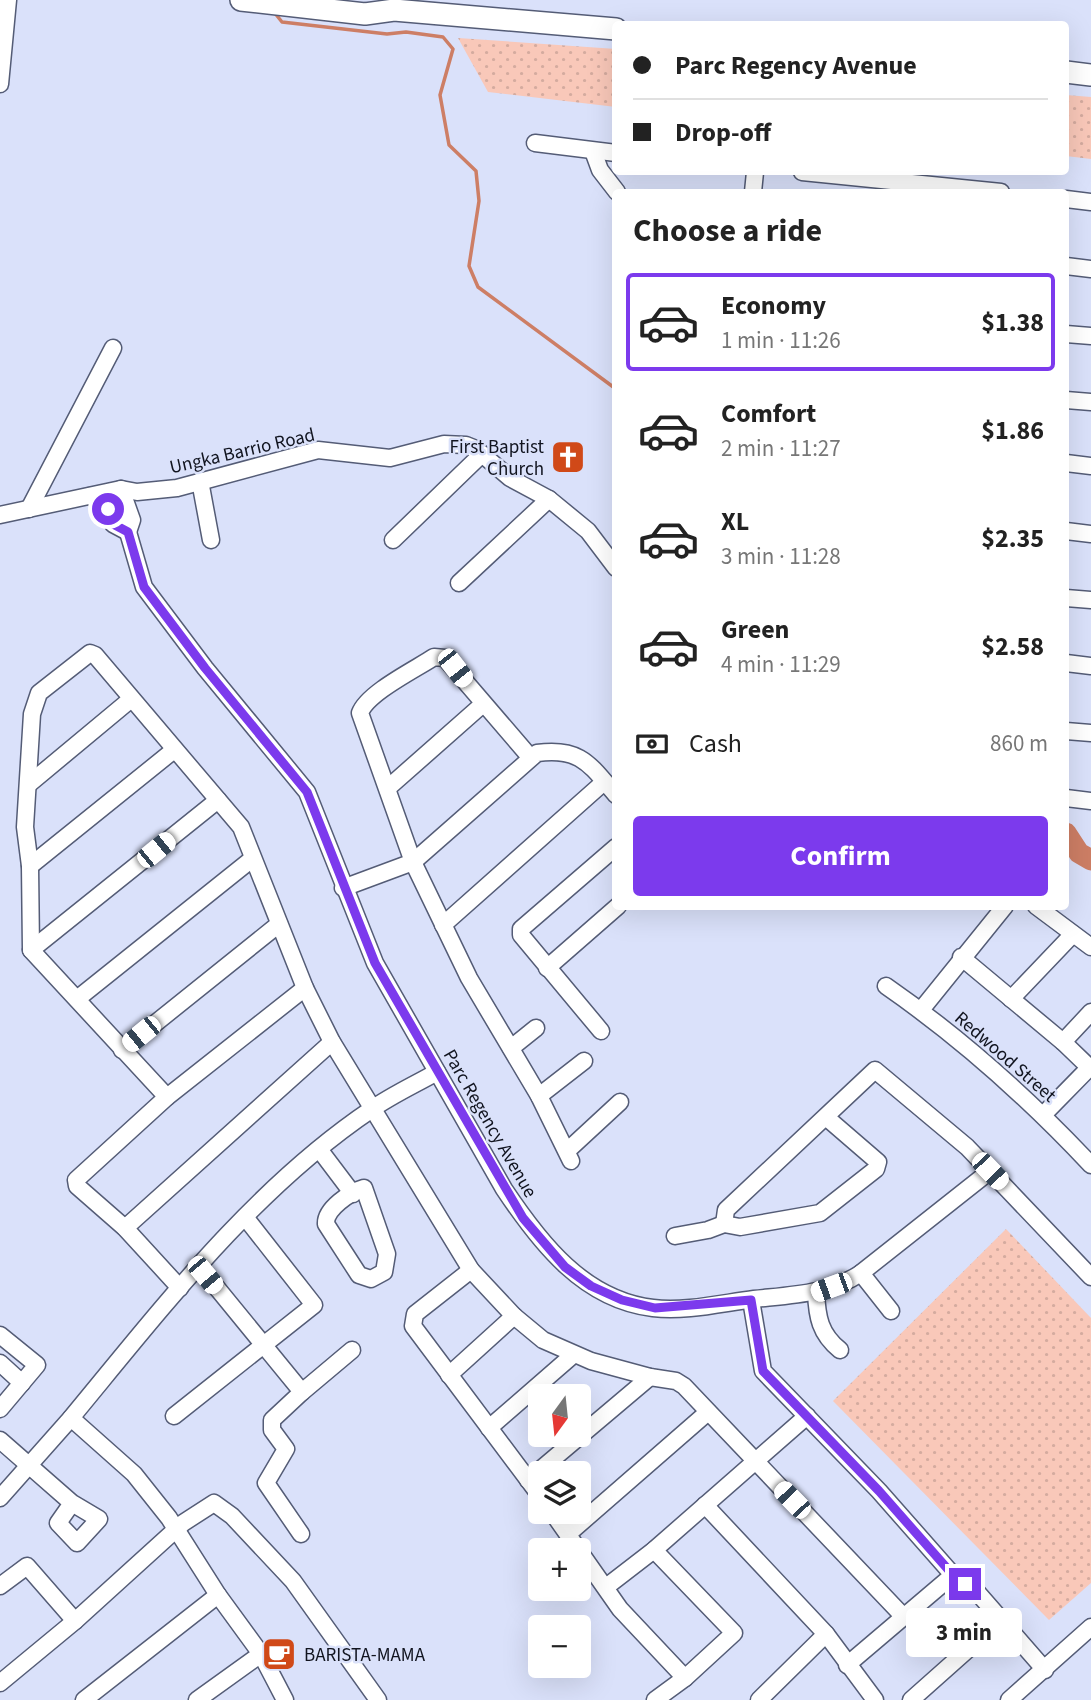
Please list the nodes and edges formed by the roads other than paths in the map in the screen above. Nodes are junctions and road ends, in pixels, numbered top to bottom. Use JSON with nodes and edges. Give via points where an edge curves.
{"nodes":[{"id":1,"x":8,"y":0,"type":"edge"},
{"id":2,"x":241,"y":0,"type":"edge"},
{"id":3,"x":247,"y":1,"type":"edge"},
{"id":4,"x":363,"y":5,"type":"edge"},
{"id":5,"x":465,"y":8,"type":"edge"},
{"id":6,"x":612,"y":28,"type":"edge"},
{"id":7,"x":1069,"y":72,"type":"edge"},
{"id":8,"x":1091,"y":75,"type":"edge"},
{"id":9,"x":0,"y":84,"type":"edge"},
{"id":10,"x":535,"y":143,"type":"dead end"},
{"id":11,"x":593,"y":151,"type":"junction"},
{"id":12,"x":612,"y":153,"type":"edge"},
{"id":13,"x":832,"y":175,"type":"edge"},
{"id":14,"x":615,"y":189,"type":"edge"},
{"id":15,"x":971,"y":189,"type":"edge"},
{"id":16,"x":1069,"y":199,"type":"edge"},
{"id":17,"x":1091,"y":202,"type":"edge"},
{"id":18,"x":1069,"y":266,"type":"edge"},
{"id":19,"x":1091,"y":269,"type":"edge"},
{"id":20,"x":1069,"y":334,"type":"edge"},
{"id":21,"x":1091,"y":337,"type":"edge"},
{"id":22,"x":113,"y":348,"type":"dead end"},
{"id":23,"x":1069,"y":400,"type":"edge"},
{"id":24,"x":1091,"y":402,"type":"edge"},
{"id":25,"x":482,"y":454,"type":"junction"},
{"id":26,"x":1069,"y":463,"type":"edge"},
{"id":27,"x":1091,"y":466,"type":"edge"},
{"id":28,"x":200,"y":481,"type":"junction"},
{"id":29,"x":121,"y":489,"type":"junction"},
{"id":30,"x":90,"y":496,"type":"junction"},
{"id":31,"x":549,"y":499,"type":"junction"},
{"id":32,"x":29,"y":509,"type":"junction"},
{"id":33,"x":0,"y":515,"type":"edge"},
{"id":34,"x":1069,"y":531,"type":"edge"},
{"id":35,"x":128,"y":532,"type":"junction"},
{"id":36,"x":1091,"y":534,"type":"edge"},
{"id":37,"x":211,"y":540,"type":"dead end"},
{"id":38,"x":393,"y":540,"type":"dead end"},
{"id":39,"x":612,"y":563,"type":"edge"},
{"id":40,"x":459,"y":583,"type":"dead end"},
{"id":41,"x":1069,"y":597,"type":"edge"},
{"id":42,"x":1091,"y":600,"type":"edge"},
{"id":43,"x":1069,"y":663,"type":"edge"},
{"id":44,"x":1091,"y":666,"type":"edge"},
{"id":45,"x":130,"y":700,"type":"junction"},
{"id":46,"x":484,"y":704,"type":"junction"},
{"id":47,"x":1069,"y":731,"type":"edge"},
{"id":48,"x":1091,"y":733,"type":"edge"},
{"id":49,"x":174,"y":750,"type":"junction"},
{"id":50,"x":530,"y":757,"type":"junction"},
{"id":51,"x":604,"y":782,"type":"junction"},
{"id":52,"x":29,"y":784,"type":"junction"},
{"id":53,"x":389,"y":787,"type":"junction"},
{"id":54,"x":612,"y":791,"type":"edge"},
{"id":55,"x":1069,"y":798,"type":"edge"},
{"id":56,"x":218,"y":800,"type":"junction"},
{"id":57,"x":1091,"y":801,"type":"edge"},
{"id":58,"x":612,"y":850,"type":"edge"},
{"id":59,"x":252,"y":859,"type":"junction"},
{"id":60,"x":413,"y":862,"type":"junction"},
{"id":61,"x":30,"y":866,"type":"junction"},
{"id":62,"x":343,"y":888,"type":"junction"},
{"id":63,"x":613,"y":910,"type":"edge"},
{"id":64,"x":1002,"y":910,"type":"edge"},
{"id":65,"x":1041,"y":910,"type":"edge"},
{"id":66,"x":279,"y":924,"type":"junction"},
{"id":67,"x":443,"y":925,"type":"junction"},
{"id":68,"x":1073,"y":934,"type":"junction"},
{"id":69,"x":1091,"y":947,"type":"edge"},
{"id":70,"x":31,"y":950,"type":"junction"},
{"id":71,"x":961,"y":957,"type":"junction"},
{"id":72,"x":547,"y":968,"type":"junction"},
{"id":73,"x":887,"y":986,"type":"dead end"},
{"id":74,"x":305,"y":988,"type":"junction"},
{"id":75,"x":77,"y":999,"type":"junction"},
{"id":76,"x":1011,"y":999,"type":"junction"},
{"id":77,"x":921,"y":1010,"type":"junction"},
{"id":78,"x":1091,"y":1012,"type":"edge"},
{"id":79,"x":536,"y":1028,"type":"dead end"},
{"id":80,"x":601,"y":1031,"type":"dead end"},
{"id":81,"x":332,"y":1042,"type":"junction"},
{"id":82,"x":1063,"y":1042,"type":"junction"},
{"id":83,"x":510,"y":1048,"type":"junction"},
{"id":84,"x":122,"y":1050,"type":"junction"},
{"id":85,"x":584,"y":1061,"type":"dead end"},
{"id":86,"x":1090,"y":1068,"type":"edge"},
{"id":87,"x":437,"y":1072,"type":"junction"},
{"id":88,"x":538,"y":1096,"type":"junction"},
{"id":89,"x":167,"y":1097,"type":"junction"},
{"id":90,"x":620,"y":1102,"type":"dead end"},
{"id":91,"x":373,"y":1108,"type":"junction"},
{"id":92,"x":1044,"y":1115,"type":"junction"},
{"id":93,"x":827,"y":1118,"type":"junction"},
{"id":94,"x":319,"y":1149,"type":"junction"},
{"id":95,"x":1091,"y":1165,"type":"edge"},
{"id":96,"x":990,"y":1171,"type":"junction"},
{"id":97,"x":353,"y":1194,"type":"junction"},
{"id":98,"x":245,"y":1217,"type":"junction"},
{"id":99,"x":724,"y":1224,"type":"junction"},
{"id":100,"x":125,"y":1228,"type":"junction"},
{"id":101,"x":674,"y":1236,"type":"dead end"},
{"id":102,"x":199,"y":1266,"type":"junction"},
{"id":103,"x":471,"y":1270,"type":"junction"},
{"id":104,"x":861,"y":1273,"type":"junction"},
{"id":105,"x":1091,"y":1277,"type":"edge"},
{"id":106,"x":180,"y":1288,"type":"junction"},
{"id":107,"x":817,"y":1292,"type":"junction"},
{"id":108,"x":751,"y":1300,"type":"junction"},
{"id":109,"x":891,"y":1311,"type":"dead end"},
{"id":110,"x":514,"y":1316,"type":"junction"},
{"id":111,"x":0,"y":1335,"type":"edge"},
{"id":112,"x":264,"y":1345,"type":"junction"},
{"id":113,"x":352,"y":1350,"type":"dead end"},
{"id":114,"x":840,"y":1350,"type":"dead end"},
{"id":115,"x":573,"y":1355,"type":"junction"},
{"id":116,"x":0,"y":1363,"type":"edge"},
{"id":117,"x":449,"y":1375,"type":"junction"},
{"id":118,"x":650,"y":1377,"type":"junction"},
{"id":119,"x":22,"y":1383,"type":"junction"},
{"id":120,"x":302,"y":1392,"type":"junction"},
{"id":121,"x":0,"y":1409,"type":"edge"},
{"id":122,"x":708,"y":1412,"type":"junction"},
{"id":123,"x":174,"y":1416,"type":"dead end"},
{"id":124,"x":807,"y":1416,"type":"junction"},
{"id":125,"x":71,"y":1418,"type":"junction"},
{"id":126,"x":489,"y":1428,"type":"junction"},
{"id":127,"x":0,"y":1440,"type":"edge"},
{"id":128,"x":755,"y":1461,"type":"junction"},
{"id":129,"x":27,"y":1465,"type":"junction"},
{"id":130,"x":527,"y":1480,"type":"joint"},
{"id":131,"x":0,"y":1498,"type":"edge"},
{"id":132,"x":72,"y":1503,"type":"dead end"},
{"id":133,"x":705,"y":1505,"type":"junction"},
{"id":134,"x":561,"y":1524,"type":"edge"},
{"id":135,"x":176,"y":1533,"type":"junction"},
{"id":136,"x":301,"y":1534,"type":"dead end"},
{"id":137,"x":568,"y":1534,"type":"junction"},
{"id":138,"x":654,"y":1550,"type":"junction"},
{"id":139,"x":953,"y":1575,"type":"junction"},
{"id":140,"x":0,"y":1587,"type":"edge"},
{"id":141,"x":606,"y":1587,"type":"junction"},
{"id":142,"x":218,"y":1595,"type":"junction"},
{"id":143,"x":903,"y":1616,"type":"junction"},
{"id":144,"x":1001,"y":1620,"type":"junction"},
{"id":145,"x":75,"y":1621,"type":"junction"},
{"id":146,"x":826,"y":1634,"type":"junction"},
{"id":147,"x":1088,"y":1636,"type":"edge"},
{"id":148,"x":261,"y":1654,"type":"junction"},
{"id":149,"x":847,"y":1665,"type":"junction"},
{"id":150,"x":1045,"y":1670,"type":"junction"},
{"id":151,"x":685,"y":1678,"type":"junction"},
{"id":152,"x":0,"y":1683,"type":"edge"},
{"id":153,"x":661,"y":1698,"type":"edge"},
{"id":154,"x":84,"y":1700,"type":"edge"},
{"id":155,"x":197,"y":1700,"type":"edge"},
{"id":156,"x":285,"y":1700,"type":"edge"},
{"id":157,"x":377,"y":1700,"type":"edge"},
{"id":158,"x":760,"y":1700,"type":"edge"},
{"id":159,"x":875,"y":1700,"type":"edge"},
{"id":160,"x":911,"y":1700,"type":"edge"},
{"id":161,"x":1009,"y":1700,"type":"edge"}],
"edges":[{"from":1,"to":9,"type":"street"},
{"from":2,"to":3,"type":"main road"},
{"from":3,"to":4,"type":"main road"},
{"from":4,"to":5,"type":"main road","via":[[394,10]]},
{"from":5,"to":6,"type":"main road"},
{"from":7,"to":8,"type":"main road"},
{"from":10,"to":11,"type":"street"},
{"from":11,"to":12,"type":"street"},
{"from":11,"to":14,"type":"street"},
{"from":13,"to":15,"type":"street"},
{"from":16,"to":17,"type":"street"},
{"from":18,"to":19,"type":"street"},
{"from":20,"to":21,"type":"street"},
{"from":22,"to":32,"type":"street"},
{"from":23,"to":24,"type":"street"},
{"from":25,"to":28,"type":"street","name":"Ungka Barrio Road","via":[[470,446],[444,444],[390,458],[318,450]]},
{"from":25,"to":31,"type":"street","name":"Ungka Barrio Road","via":[[510,478]]},
{"from":25,"to":38,"type":"street"},
{"from":26,"to":27,"type":"street"},
{"from":28,"to":29,"type":"street","name":"Ungka Barrio Road","via":[[150,492]]},
{"from":28,"to":37,"type":"street"},
{"from":29,"to":30,"type":"street","name":"Ungka Barrio Road"},
{"from":29,"to":35,"type":"street","via":[[132,520]]},
{"from":30,"to":32,"type":"street","name":"Ungka Barrio Road"},
{"from":30,"to":35,"type":"street","via":[[107,504],[113,524]]},
{"from":31,"to":39,"type":"street","name":"Ungka Barrio Road","via":[[588,531]]},
{"from":31,"to":40,"type":"street"},
{"from":32,"to":33,"type":"street","name":"Ungka Barrio Road"},
{"from":34,"to":36,"type":"street"},
{"from":35,"to":62,"type":"street","name":"Parc Regency Avenue","via":[[144,587],[307,792]]},
{"from":41,"to":42,"type":"street"},
{"from":43,"to":44,"type":"street"},
{"from":45,"to":49,"type":"street"},
{"from":45,"to":52,"type":"street"},
{"from":45,"to":52,"type":"street","via":[[90,653],[49,683],[39,693],[32,714]]},
{"from":46,"to":50,"type":"street"},
{"from":46,"to":53,"type":"street"},
{"from":46,"to":53,"type":"street","via":[[455,668],[434,657],[369,700],[360,713]]},
{"from":47,"to":48,"type":"street"},
{"from":49,"to":56,"type":"street"},
{"from":49,"to":61,"type":"street"},
{"from":50,"to":51,"type":"street","via":[[546,752],[576,755]]},
{"from":50,"to":60,"type":"street"},
{"from":51,"to":54,"type":"street"},
{"from":51,"to":67,"type":"street"},
{"from":52,"to":61,"type":"street","via":[[25,827]]},
{"from":53,"to":60,"type":"street"},
{"from":55,"to":57,"type":"street"},
{"from":56,"to":59,"type":"street","via":[[241,827]]},
{"from":56,"to":70,"type":"street"},
{"from":58,"to":72,"type":"street","via":[[521,929]]},
{"from":59,"to":66,"type":"street"},
{"from":59,"to":75,"type":"street"},
{"from":60,"to":62,"type":"street"},
{"from":60,"to":67,"type":"street"},
{"from":61,"to":70,"type":"street"},
{"from":62,"to":87,"type":"street","name":"Parc Regency Avenue","via":[[375,963]]},
{"from":63,"to":72,"type":"street"},
{"from":64,"to":71,"type":"street"},
{"from":65,"to":68,"type":"street"},
{"from":66,"to":74,"type":"street"},
{"from":66,"to":84,"type":"street"},
{"from":67,"to":83,"type":"street"},
{"from":68,"to":69,"type":"street"},
{"from":68,"to":76,"type":"street"},
{"from":70,"to":75,"type":"street"},
{"from":71,"to":76,"type":"street"},
{"from":71,"to":77,"type":"street"},
{"from":72,"to":80,"type":"street"},
{"from":73,"to":77,"type":"street","name":"Redwood Street"},
{"from":74,"to":81,"type":"street"},
{"from":74,"to":89,"type":"street"},
{"from":75,"to":84,"type":"street"},
{"from":76,"to":82,"type":"street"},
{"from":77,"to":92,"type":"street","name":"Redwood Street"},
{"from":78,"to":82,"type":"street"},
{"from":79,"to":83,"type":"street"},
{"from":81,"to":91,"type":"street"},
{"from":81,"to":100,"type":"street"},
{"from":82,"to":86,"type":"street"},
{"from":83,"to":88,"type":"street"},
{"from":84,"to":89,"type":"street"},
{"from":85,"to":88,"type":"street"},
{"from":86,"to":92,"type":"street"},
{"from":87,"to":91,"type":"street"},
{"from":87,"to":108,"type":"street","name":"Parc Regency Avenue","via":[[523,1218],[580,1279],[622,1300],[655,1308]]},
{"from":88,"to":90,"type":"street","via":[[569,1156]]},
{"from":89,"to":100,"type":"street","via":[[76,1180],[77,1186]]},
{"from":91,"to":94,"type":"street"},
{"from":91,"to":103,"type":"street"},
{"from":92,"to":95,"type":"street","name":"Redwood Street"},
{"from":93,"to":96,"type":"street","via":[[875,1070]]},
{"from":93,"to":99,"type":"street","via":[[726,1210]]},
{"from":93,"to":99,"type":"street","via":[[878,1162],[876,1169],[820,1213],[740,1227]]},
{"from":94,"to":97,"type":"street"},
{"from":94,"to":98,"type":"street"},
{"from":96,"to":104,"type":"street","name":"Parc Regency Avenue"},
{"from":96,"to":105,"type":"street"},
{"from":97,"to":97,"type":"street","via":[[330,1210],[326,1224],[359,1275],[371,1279],[384,1272],[387,1254],[367,1191],[359,1189]]},
{"from":98,"to":102,"type":"street"},
{"from":98,"to":112,"type":"street","via":[[314,1305]]},
{"from":99,"to":101,"type":"street"},
{"from":100,"to":106,"type":"street"},
{"from":102,"to":106,"type":"street"},
{"from":102,"to":112,"type":"street"},
{"from":103,"to":110,"type":"street"},
{"from":103,"to":117,"type":"street","via":[[412,1320]]},
{"from":104,"to":107,"type":"street","name":"Parc Regency Avenue"},
{"from":104,"to":109,"type":"street"},
{"from":106,"to":125,"type":"street"},
{"from":107,"to":108,"type":"street","name":"Parc Regency Avenue"},
{"from":107,"to":114,"type":"street","via":[[822,1330]]},
{"from":108,"to":124,"type":"street","via":[[763,1371]]},
{"from":110,"to":115,"type":"street","via":[[543,1340]]},
{"from":110,"to":117,"type":"street"},
{"from":111,"to":119,"type":"street","via":[[37,1363]]},
{"from":112,"to":120,"type":"street"},
{"from":112,"to":123,"type":"street"},
{"from":113,"to":120,"type":"street"},
{"from":115,"to":118,"type":"street"},
{"from":115,"to":126,"type":"street"},
{"from":116,"to":119,"type":"street"},
{"from":117,"to":126,"type":"street"},
{"from":118,"to":122,"type":"street","via":[[676,1381]]},
{"from":118,"to":130,"type":"street"},
{"from":119,"to":121,"type":"street"},
{"from":120,"to":136,"type":"street","via":[[272,1420],[272,1430],[286,1450],[266,1483]]},
{"from":122,"to":128,"type":"street"},
{"from":122,"to":137,"type":"street"},
{"from":124,"to":128,"type":"street"},
{"from":124,"to":139,"type":"street"},
{"from":125,"to":129,"type":"street"},
{"from":125,"to":135,"type":"street","via":[[134,1474]]},
{"from":126,"to":130,"type":"street"},
{"from":127,"to":129,"type":"street"},
{"from":128,"to":133,"type":"street"},
{"from":128,"to":143,"type":"street"},
{"from":129,"to":131,"type":"street"},
{"from":129,"to":132,"type":"street"},
{"from":133,"to":138,"type":"street"},
{"from":133,"to":146,"type":"street"},
{"from":134,"to":137,"type":"street"},
{"from":135,"to":142,"type":"street"},
{"from":135,"to":145,"type":"street"},
{"from":135,"to":157,"type":"street","via":[[198,1510],[218,1504],[293,1581]]},
{"from":137,"to":141,"type":"street"},
{"from":138,"to":141,"type":"street"},
{"from":138,"to":151,"type":"street","via":[[734,1633]]},
{"from":139,"to":143,"type":"street"},
{"from":139,"to":144,"type":"street"},
{"from":140,"to":145,"type":"street","via":[[27,1566]]},
{"from":141,"to":151,"type":"street","via":[[620,1609]]},
{"from":142,"to":148,"type":"street"},
{"from":142,"to":154,"type":"street"},
{"from":143,"to":149,"type":"street"},
{"from":144,"to":150,"type":"street"},
{"from":144,"to":160,"type":"street"},
{"from":145,"to":152,"type":"street"},
{"from":146,"to":149,"type":"street"},
{"from":146,"to":158,"type":"street"},
{"from":147,"to":150,"type":"street"},
{"from":148,"to":155,"type":"street"},
{"from":148,"to":156,"type":"street"},
{"from":149,"to":159,"type":"street"},
{"from":150,"to":161,"type":"street"},
{"from":151,"to":153,"type":"street"}]}
